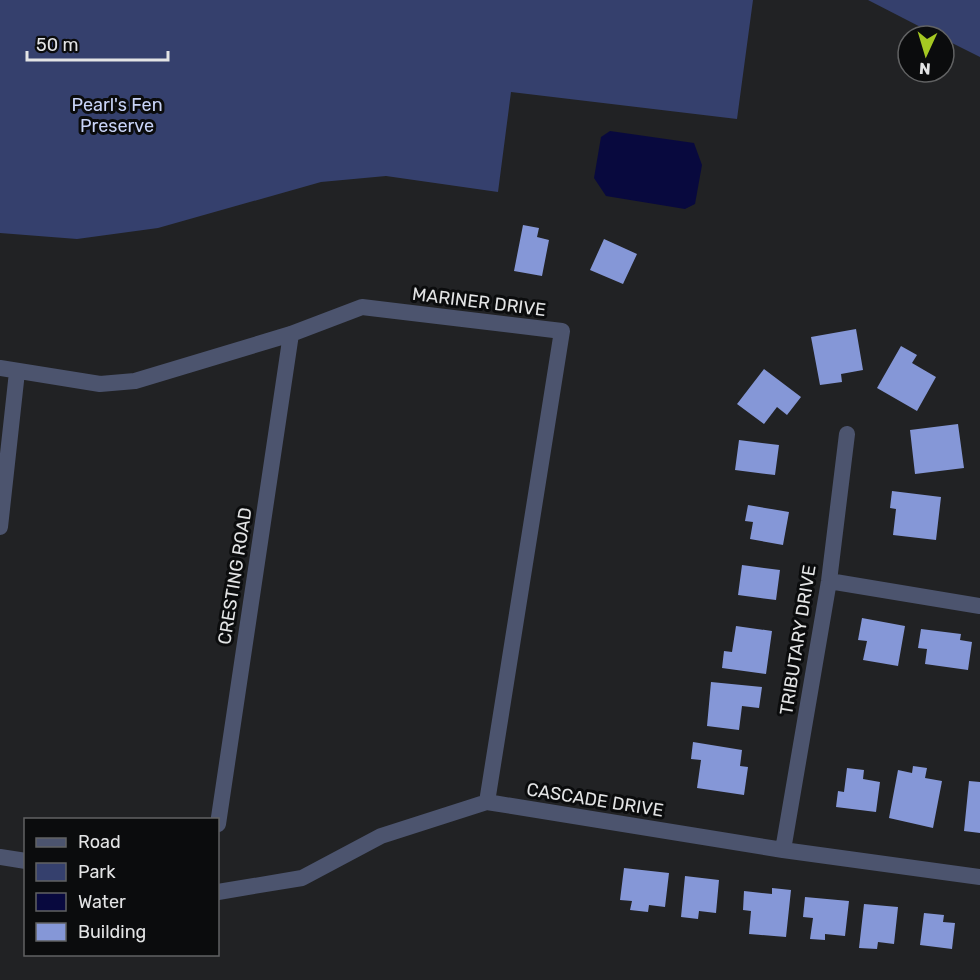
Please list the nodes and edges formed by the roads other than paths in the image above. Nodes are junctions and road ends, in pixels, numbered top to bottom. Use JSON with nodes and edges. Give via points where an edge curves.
{"nodes":[{"id":1,"x":291,"y":334,"type":"junction"},
{"id":2,"x":0,"y":368,"type":"edge"},
{"id":3,"x":17,"y":372,"type":"junction"},
{"id":4,"x":846,"y":434,"type":"dead end"},
{"id":5,"x":0,"y":527,"type":"edge"},
{"id":6,"x":829,"y":580,"type":"junction"},
{"id":7,"x":980,"y":606,"type":"edge"},
{"id":8,"x":487,"y":802,"type":"junction"},
{"id":9,"x":219,"y":818,"type":"edge"},
{"id":10,"x":783,"y":850,"type":"junction"},
{"id":11,"x":0,"y":857,"type":"edge"},
{"id":12,"x":24,"y":861,"type":"edge"},
{"id":13,"x":980,"y":877,"type":"edge"},
{"id":14,"x":219,"y":892,"type":"edge"}],
"edges":[{"from":1,"to":3,"type":"street","name":"MARINER DRIVE","via":[[135,381],[100,384]]},
{"from":1,"to":8,"type":"street","name":"MARINER DRIVE","via":[[362,307],[562,331]]},
{"from":1,"to":9,"type":"street","name":"CRESTING ROAD"},
{"from":2,"to":3,"type":"street","name":"MARINER DRIVE"},
{"from":3,"to":5,"type":"street"},
{"from":4,"to":6,"type":"street","name":"TRIBUTARY DRIVE"},
{"from":6,"to":7,"type":"street"},
{"from":6,"to":10,"type":"street","name":"TRIBUTARY DRIVE"},
{"from":8,"to":10,"type":"street","name":"CASCADE DRIVE"},
{"from":8,"to":14,"type":"street","name":"CASCADE DRIVE","via":[[381,836],[302,878]]},
{"from":10,"to":13,"type":"street","name":"CASCADE DRIVE"},
{"from":11,"to":12,"type":"street"}]}
